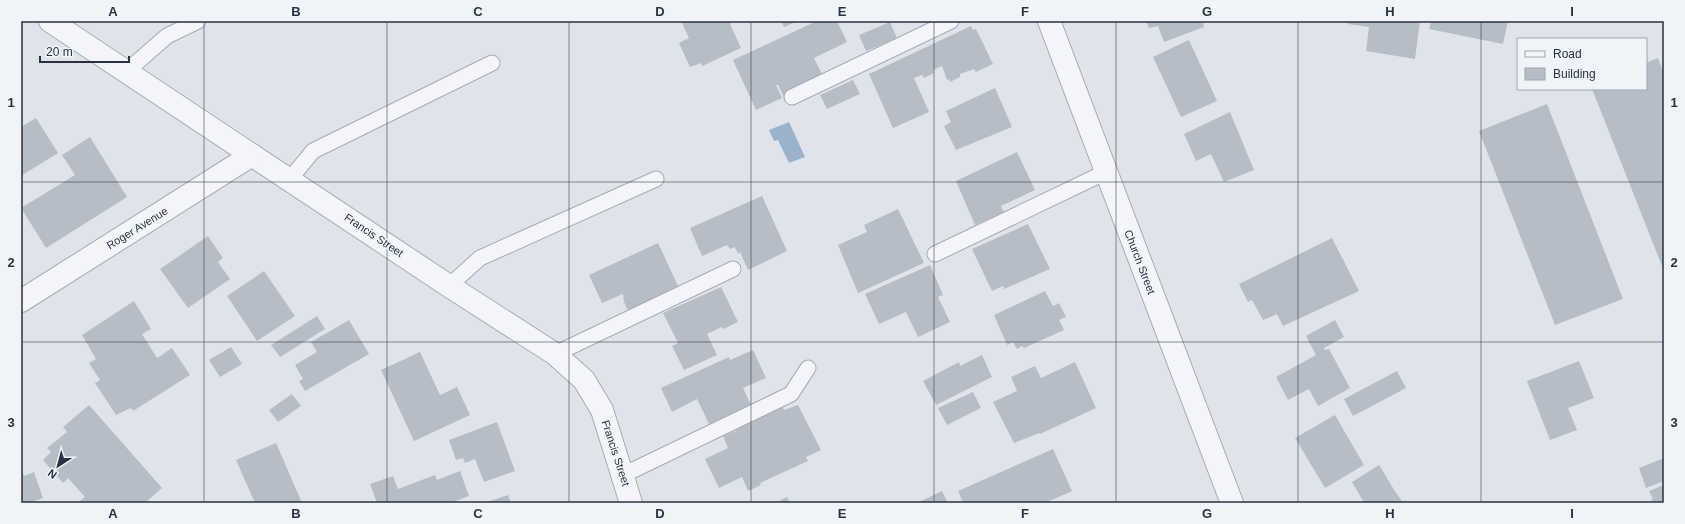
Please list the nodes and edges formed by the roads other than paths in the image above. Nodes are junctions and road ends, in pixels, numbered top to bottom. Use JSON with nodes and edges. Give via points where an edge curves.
{"nodes":[{"id":1,"x":50,"y":21,"type":"edge"},
{"id":2,"x":198,"y":21,"type":"edge"},
{"id":3,"x":951,"y":21,"type":"edge"},
{"id":4,"x":1049,"y":21,"type":"edge"},
{"id":5,"x":492,"y":63,"type":"dead end"},
{"id":6,"x":127,"y":71,"type":"junction"},
{"id":7,"x":792,"y":97,"type":"dead end"},
{"id":8,"x":252,"y":155,"type":"junction"},
{"id":9,"x":1106,"y":172,"type":"junction"},
{"id":10,"x":290,"y":179,"type":"junction"},
{"id":11,"x":656,"y":179,"type":"dead end"},
{"id":12,"x":935,"y":254,"type":"dead end"},
{"id":13,"x":733,"y":269,"type":"dead end"},
{"id":14,"x":450,"y":286,"type":"junction"},
{"id":15,"x":21,"y":301,"type":"edge"},
{"id":16,"x":556,"y":354,"type":"junction"},
{"id":17,"x":808,"y":368,"type":"dead end"},
{"id":18,"x":623,"y":475,"type":"junction"},
{"id":19,"x":631,"y":503,"type":"edge"},
{"id":20,"x":1232,"y":503,"type":"edge"}],
"edges":[{"from":1,"to":6,"type":"street","name":"Francis Street"},
{"from":2,"to":6,"type":"lane","via":[[167,36]]},
{"from":3,"to":7,"type":"lane"},
{"from":4,"to":9,"type":"street","name":"Church Street"},
{"from":5,"to":10,"type":"lane","via":[[313,151]]},
{"from":6,"to":8,"type":"street","name":"Francis Street"},
{"from":8,"to":10,"type":"street","name":"Francis Street"},
{"from":8,"to":15,"type":"street","name":"Roger Avenue"},
{"from":9,"to":12,"type":"lane"},
{"from":9,"to":20,"type":"street","name":"Church Street"},
{"from":10,"to":14,"type":"street","name":"Francis Street"},
{"from":11,"to":14,"type":"lane","via":[[480,258]]},
{"from":13,"to":16,"type":"lane"},
{"from":14,"to":16,"type":"street","name":"Francis Street"},
{"from":16,"to":18,"type":"street","name":"Francis Street","via":[[584,380],[602,410]]},
{"from":17,"to":18,"type":"lane","via":[[791,394]]},
{"from":18,"to":19,"type":"street","name":"Francis Street"}]}
